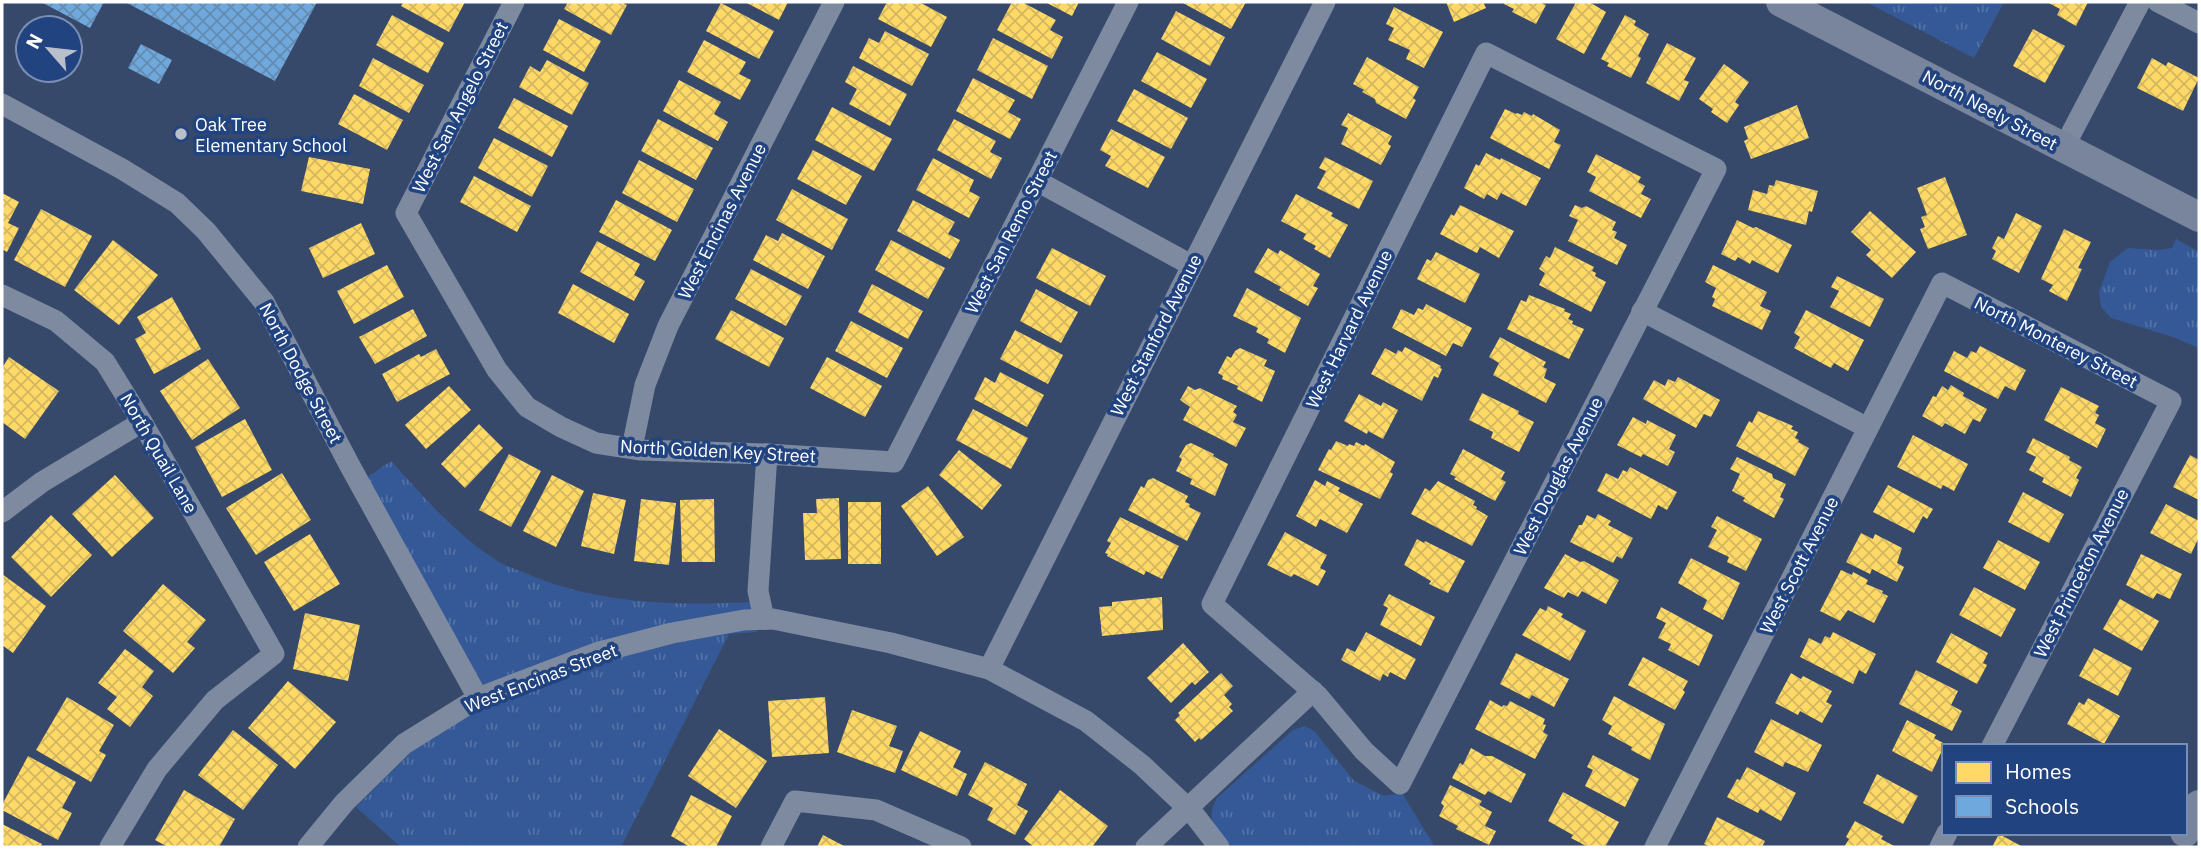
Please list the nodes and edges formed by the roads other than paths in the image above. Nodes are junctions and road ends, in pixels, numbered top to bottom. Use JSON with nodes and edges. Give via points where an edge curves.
{"nodes":[{"id":1,"x":514,"y":2,"type":"edge"},
{"id":2,"x":834,"y":2,"type":"edge"},
{"id":3,"x":1128,"y":2,"type":"edge"},
{"id":4,"x":1325,"y":2,"type":"edge"},
{"id":5,"x":1781,"y":2,"type":"edge"},
{"id":6,"x":2140,"y":2,"type":"edge"},
{"id":7,"x":2158,"y":2,"type":"edge"},
{"id":8,"x":2199,"y":23,"type":"edge"},
{"id":9,"x":1486,"y":53,"type":"joint"},
{"id":10,"x":2,"y":104,"type":"edge"},
{"id":11,"x":2063,"y":149,"type":"junction"},
{"id":12,"x":1037,"y":181,"type":"junction"},
{"id":13,"x":406,"y":213,"type":"joint"},
{"id":14,"x":2199,"y":217,"type":"edge"},
{"id":15,"x":1191,"y":265,"type":"junction"},
{"id":16,"x":1942,"y":283,"type":"joint"},
{"id":17,"x":2,"y":295,"type":"edge"},
{"id":18,"x":1643,"y":311,"type":"junction"},
{"id":19,"x":2171,"y":401,"type":"joint"},
{"id":20,"x":142,"y":422,"type":"junction"},
{"id":21,"x":1868,"y":428,"type":"junction"},
{"id":22,"x":632,"y":448,"type":"junction"},
{"id":23,"x":767,"y":453,"type":"junction"},
{"id":24,"x":894,"y":463,"type":"joint"},
{"id":25,"x":2,"y":512,"type":"edge"},
{"id":26,"x":764,"y":619,"type":"junction"},
{"id":27,"x":989,"y":669,"type":"junction"},
{"id":28,"x":1313,"y":691,"type":"junction"},
{"id":29,"x":478,"y":698,"type":"junction"},
{"id":30,"x":1993,"y":744,"type":"edge"},
{"id":31,"x":2199,"y":805,"type":"edge"},
{"id":32,"x":1188,"y":808,"type":"junction"},
{"id":33,"x":2187,"y":828,"type":"edge"},
{"id":34,"x":110,"y":847,"type":"edge"},
{"id":35,"x":308,"y":847,"type":"edge"},
{"id":36,"x":771,"y":847,"type":"edge"},
{"id":37,"x":961,"y":847,"type":"edge"},
{"id":38,"x":1146,"y":847,"type":"edge"},
{"id":39,"x":1219,"y":847,"type":"edge"},
{"id":40,"x":1655,"y":847,"type":"edge"}],
"edges":[{"from":1,"to":13,"type":"street","name":"West San Angelo Street"},
{"from":2,"to":22,"type":"street","name":"West Encinas Avenue","via":[[668,326],[645,384]]},
{"from":3,"to":12,"type":"street","name":"West San Remo Street"},
{"from":4,"to":15,"type":"street","name":"West Stanford Avenue"},
{"from":5,"to":11,"type":"street","name":"North Neely Street"},
{"from":6,"to":11,"type":"street"},
{"from":7,"to":8,"type":"street"},
{"from":9,"to":18,"type":"street","name":"West Douglas Avenue","via":[[1716,169]]},
{"from":9,"to":28,"type":"street","name":"West Harvard Avenue","via":[[1212,604]]},
{"from":10,"to":29,"type":"street","name":"North Dodge Street","via":[[177,203],[264,302]]},
{"from":11,"to":14,"type":"street","name":"North Neely Street"},
{"from":12,"to":15,"type":"street"},
{"from":12,"to":24,"type":"street","name":"West San Remo Street"},
{"from":13,"to":22,"type":"street","name":"North Golden Key Street","via":[[497,370],[527,407],[596,443]]},
{"from":15,"to":27,"type":"street","name":"West Stanford Avenue"},
{"from":16,"to":19,"type":"street","name":"North Monterey Street"},
{"from":16,"to":21,"type":"street","name":"West Scott Avenue"},
{"from":17,"to":20,"type":"street","name":"North Quail Lane","via":[[56,321],[105,362]]},
{"from":18,"to":21,"type":"street"},
{"from":18,"to":28,"type":"street","name":"West Douglas Avenue","via":[[1400,784],[1364,751]]},
{"from":19,"to":30,"type":"street","name":"West Princeton Avenue"},
{"from":20,"to":25,"type":"street","via":[[42,482]]},
{"from":20,"to":34,"type":"street","name":"North Quail Lane","via":[[274,654],[215,700],[157,768]]},
{"from":21,"to":40,"type":"street","name":"West Scott Avenue"},
{"from":22,"to":23,"type":"street","name":"North Golden Key Street"},
{"from":23,"to":24,"type":"street","name":"North Golden Key Street"},
{"from":23,"to":26,"type":"street","via":[[758,591]]},
{"from":26,"to":27,"type":"street","name":"West Encinas Street","via":[[891,643]]},
{"from":26,"to":29,"type":"street","name":"West Encinas Street","via":[[672,633],[596,653]]},
{"from":27,"to":32,"type":"street","via":[[1086,721]]},
{"from":28,"to":32,"type":"street"},
{"from":29,"to":35,"type":"street","name":"West Encinas Street","via":[[404,744],[344,803]]},
{"from":31,"to":33,"type":"street"},
{"from":32,"to":38,"type":"street"},
{"from":32,"to":39,"type":"street"},
{"from":36,"to":37,"type":"street","via":[[795,801],[876,810]]}]}
